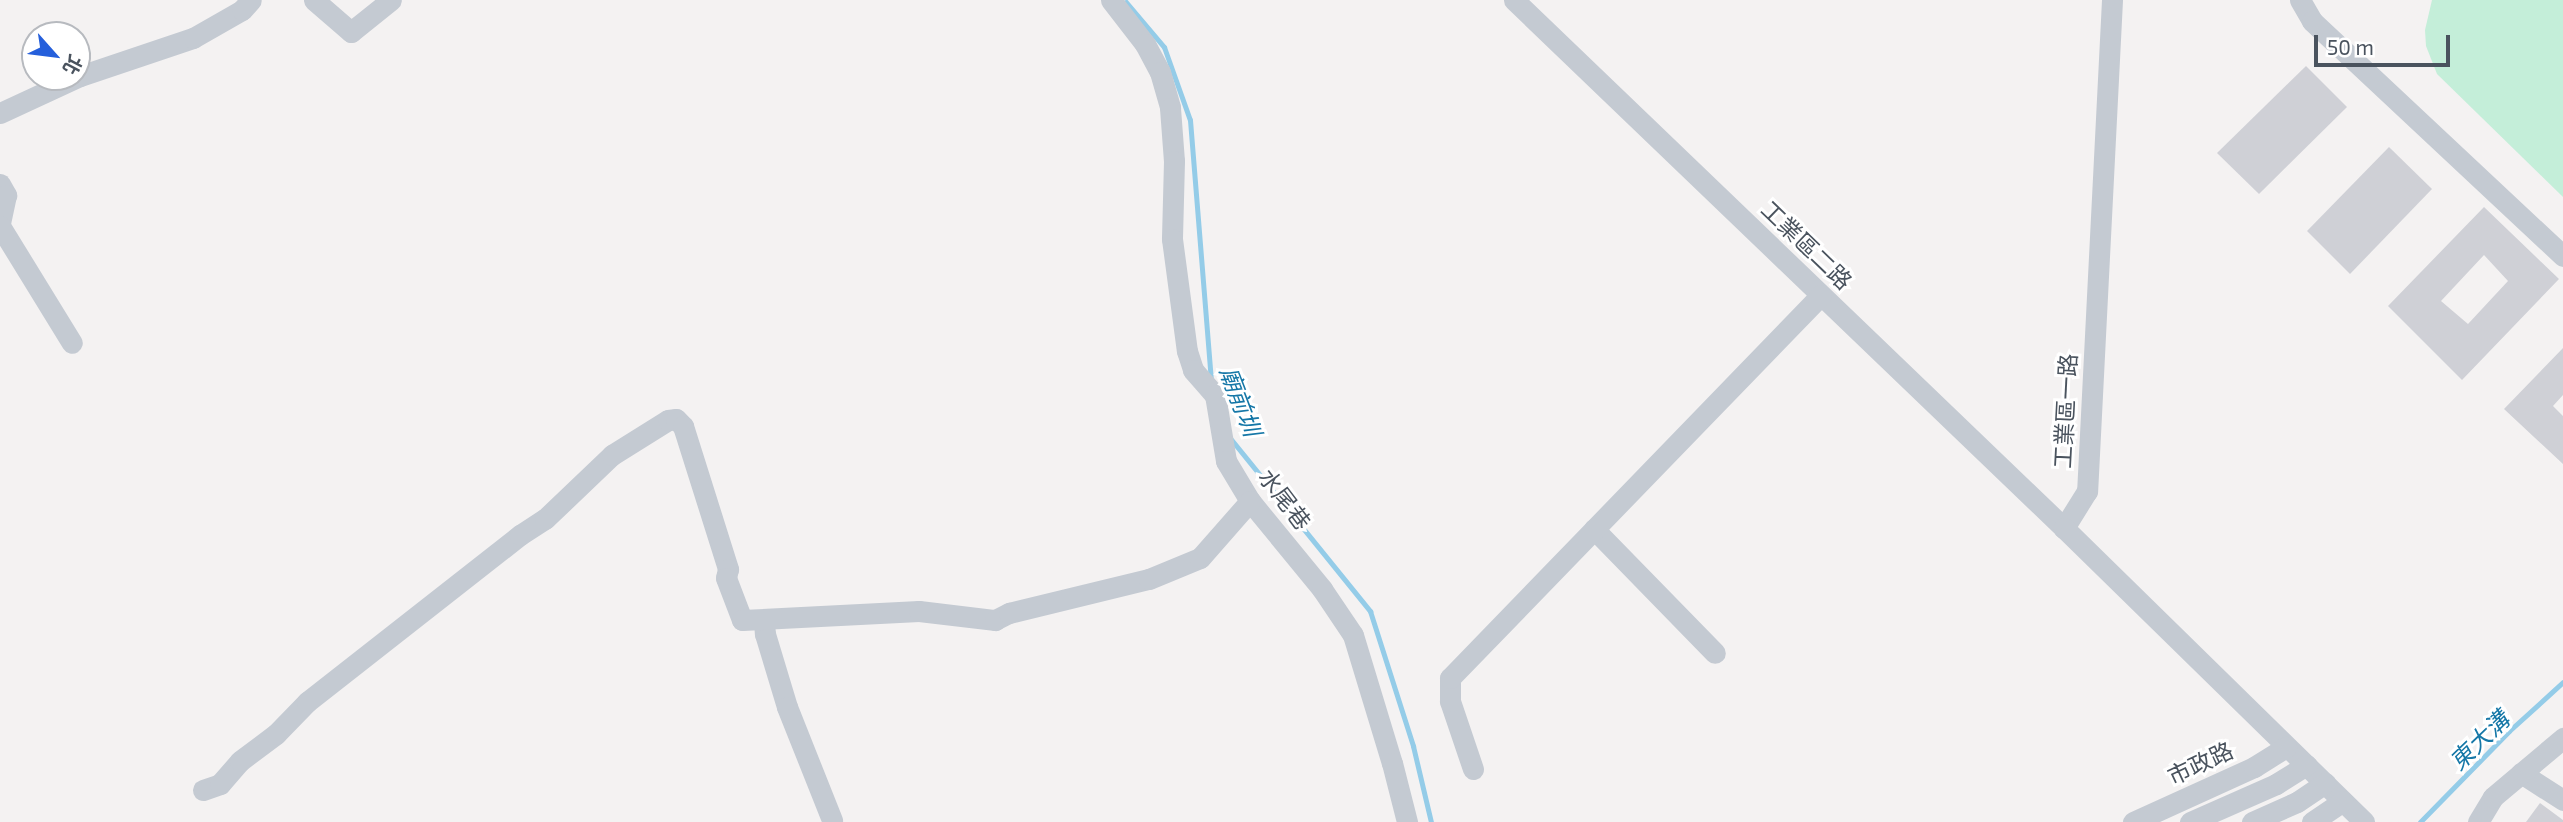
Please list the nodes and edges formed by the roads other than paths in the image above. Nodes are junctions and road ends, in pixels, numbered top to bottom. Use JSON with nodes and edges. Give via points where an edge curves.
{"nodes":[{"id":1,"x":250,"y":0,"type":"edge"},
{"id":2,"x":314,"y":0,"type":"edge"},
{"id":3,"x":391,"y":0,"type":"edge"},
{"id":4,"x":1111,"y":0,"type":"edge"},
{"id":5,"x":1514,"y":0,"type":"edge"},
{"id":6,"x":2112,"y":0,"type":"edge"},
{"id":7,"x":2300,"y":0,"type":"edge"},
{"id":8,"x":0,"y":113,"type":"edge"},
{"id":9,"x":2,"y":193,"type":"edge"},
{"id":10,"x":0,"y":225,"type":"edge"},
{"id":11,"x":2563,"y":256,"type":"edge"},
{"id":12,"x":1821,"y":295,"type":"junction"},
{"id":13,"x":72,"y":343,"type":"dead end"},
{"id":14,"x":1250,"y":501,"type":"junction"},
{"id":15,"x":2064,"y":528,"type":"junction"},
{"id":16,"x":1594,"y":529,"type":"junction"},
{"id":17,"x":764,"y":621,"type":"junction"},
{"id":18,"x":1715,"y":653,"type":"dead end"},
{"id":19,"x":2563,"y":738,"type":"edge"},
{"id":20,"x":2286,"y":747,"type":"junction"},
{"id":21,"x":2306,"y":765,"type":"junction"},
{"id":22,"x":1473,"y":769,"type":"dead end"},
{"id":23,"x":2521,"y":772,"type":"junction"},
{"id":24,"x":2325,"y":783,"type":"junction"},
{"id":25,"x":203,"y":790,"type":"dead end"},
{"id":26,"x":2563,"y":800,"type":"edge"},
{"id":27,"x":2343,"y":801,"type":"junction"},
{"id":28,"x":832,"y":820,"type":"dead end"},
{"id":29,"x":2363,"y":821,"type":"edge"},
{"id":30,"x":1407,"y":822,"type":"edge"},
{"id":31,"x":2133,"y":822,"type":"edge"},
{"id":32,"x":2190,"y":822,"type":"edge"},
{"id":33,"x":2252,"y":822,"type":"edge"},
{"id":34,"x":2312,"y":822,"type":"edge"},
{"id":35,"x":2478,"y":822,"type":"edge"}],
"edges":[{"from":1,"to":8,"type":"street","via":[[243,10],[193,38],[80,76]]},
{"from":2,"to":3,"type":"street","via":[[351,32]]},
{"from":4,"to":14,"type":"street","name":"水尾巷","via":[[1145,44],[1160,72],[1170,108],[1174,161],[1171,239],[1187,351],[1198,378],[1215,395],[1226,461]]},
{"from":5,"to":12,"type":"street","name":"工業區二路"},
{"from":6,"to":15,"type":"street","name":"工業區一路","via":[[2087,491]]},
{"from":7,"to":11,"type":"street","via":[[2312,21]]},
{"from":9,"to":10,"type":"street"},
{"from":10,"to":13,"type":"street"},
{"from":12,"to":15,"type":"street","name":"工業區二路"},
{"from":12,"to":16,"type":"street"},
{"from":14,"to":17,"type":"street","via":[[1200,558],[1149,579],[995,620],[919,611]]},
{"from":14,"to":30,"type":"street","name":"水尾巷","via":[[1353,635]]},
{"from":15,"to":20,"type":"street"},
{"from":16,"to":18,"type":"street"},
{"from":16,"to":22,"type":"street","via":[[1450,678],[1450,701]]},
{"from":17,"to":25,"type":"street","via":[[742,620],[683,426],[676,419],[668,420],[612,455],[545,519],[307,702],[220,784]]},
{"from":17,"to":28,"type":"street","via":[[787,708]]},
{"from":19,"to":23,"type":"street"},
{"from":20,"to":21,"type":"street"},
{"from":20,"to":31,"type":"street","name":"市政路","via":[[2254,767]]},
{"from":21,"to":24,"type":"street"},
{"from":21,"to":32,"type":"street"},
{"from":23,"to":26,"type":"street"},
{"from":23,"to":35,"type":"street","via":[[2493,797]]},
{"from":24,"to":27,"type":"street"},
{"from":24,"to":33,"type":"street","via":[[2297,802]]},
{"from":27,"to":29,"type":"street"},
{"from":27,"to":34,"type":"street"}]}
